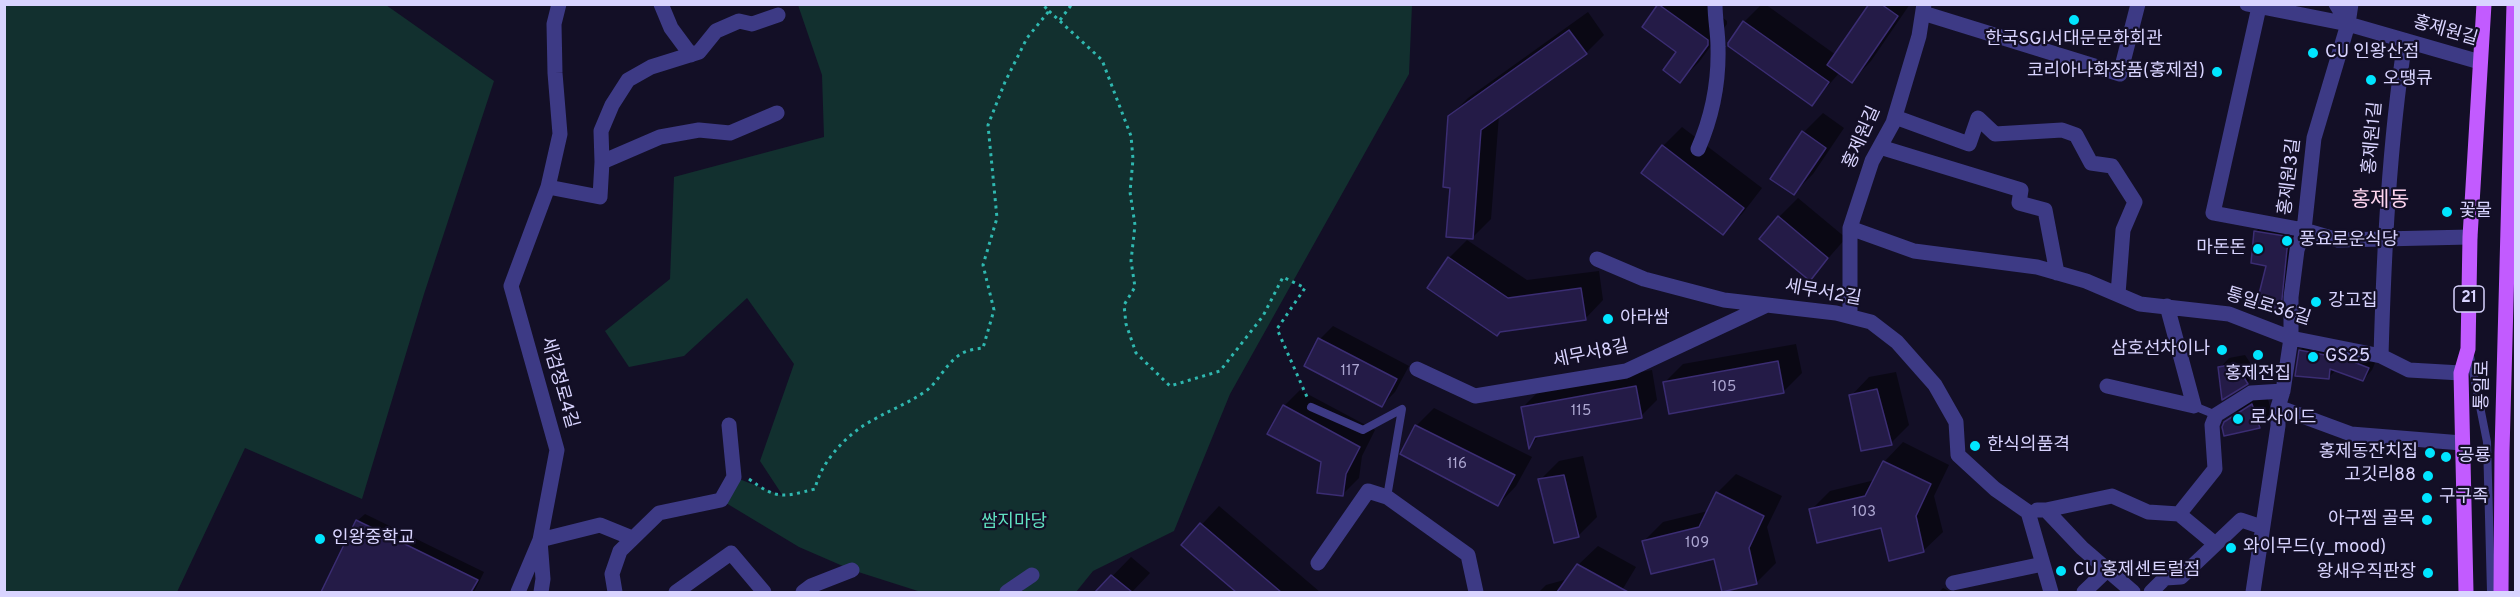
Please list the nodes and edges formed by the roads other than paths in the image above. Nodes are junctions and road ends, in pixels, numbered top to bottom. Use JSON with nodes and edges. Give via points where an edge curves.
{"nodes":[{"id":1,"x":559,"y":4,"type":"edge"},
{"id":2,"x":661,"y":4,"type":"edge"},
{"id":3,"x":1715,"y":4,"type":"edge"},
{"id":4,"x":2138,"y":4,"type":"edge"},
{"id":5,"x":2336,"y":4,"type":"edge"},
{"id":6,"x":2351,"y":4,"type":"edge"},
{"id":7,"x":2484,"y":4,"type":"edge"},
{"id":8,"x":2514,"y":4,"type":"edge"},
{"id":9,"x":2253,"y":6,"type":"edge"},
{"id":10,"x":1924,"y":9,"type":"edge"},
{"id":11,"x":778,"y":15,"type":"dead end"},
{"id":12,"x":2348,"y":24,"type":"junction"},
{"id":13,"x":2405,"y":41,"type":"junction"},
{"id":14,"x":691,"y":55,"type":"junction"},
{"id":15,"x":2480,"y":62,"type":"junction"},
{"id":16,"x":2513,"y":112,"type":"edge"},
{"id":17,"x":777,"y":113,"type":"dead end"},
{"id":18,"x":1895,"y":117,"type":"junction"},
{"id":19,"x":1880,"y":147,"type":"junction"},
{"id":20,"x":1698,"y":149,"type":"dead end"},
{"id":21,"x":602,"y":162,"type":"junction"},
{"id":22,"x":2512,"y":179,"type":"edge"},
{"id":23,"x":548,"y":187,"type":"junction"},
{"id":24,"x":1850,"y":228,"type":"junction"},
{"id":25,"x":2304,"y":230,"type":"junction"},
{"id":26,"x":2470,"y":237,"type":"junction"},
{"id":27,"x":2386,"y":238,"type":"junction"},
{"id":28,"x":1597,"y":259,"type":"dead end"},
{"id":29,"x":2056,"y":273,"type":"junction"},
{"id":30,"x":2118,"y":294,"type":"junction"},
{"id":31,"x":1767,"y":305,"type":"junction"},
{"id":32,"x":2167,"y":306,"type":"junction"},
{"id":33,"x":1850,"y":316,"type":"junction"},
{"id":34,"x":2292,"y":338,"type":"junction"},
{"id":35,"x":2468,"y":349,"type":"junction"},
{"id":36,"x":2381,"y":356,"type":"junction"},
{"id":37,"x":1417,"y":369,"type":"dead end"},
{"id":38,"x":2461,"y":373,"type":"junction"},
{"id":39,"x":2107,"y":386,"type":"dead end"},
{"id":40,"x":2283,"y":391,"type":"junction"},
{"id":41,"x":1311,"y":406,"type":"road end"},
{"id":42,"x":2194,"y":406,"type":"junction"},
{"id":43,"x":2278,"y":407,"type":"junction"},
{"id":44,"x":2216,"y":415,"type":"junction"},
{"id":45,"x":729,"y":425,"type":"dead end"},
{"id":46,"x":2462,"y":443,"type":"junction"},
{"id":47,"x":1387,"y":497,"type":"junction"},
{"id":48,"x":2024,"y":509,"type":"junction"},
{"id":49,"x":2046,"y":510,"type":"junction"},
{"id":50,"x":2179,"y":514,"type":"junction"},
{"id":51,"x":2262,"y":526,"type":"junction"},
{"id":52,"x":632,"y":538,"type":"junction"},
{"id":53,"x":540,"y":540,"type":"junction"},
{"id":54,"x":2214,"y":543,"type":"junction"},
{"id":55,"x":1318,"y":563,"type":"dead end"},
{"id":56,"x":2043,"y":564,"type":"junction"},
{"id":57,"x":852,"y":570,"type":"dead end"},
{"id":58,"x":2107,"y":570,"type":"junction"},
{"id":59,"x":1032,"y":575,"type":"dead end"},
{"id":60,"x":1953,"y":583,"type":"dead end"},
{"id":61,"x":2498,"y":591,"type":"edge"},
{"id":62,"x":518,"y":592,"type":"edge"},
{"id":63,"x":541,"y":592,"type":"edge"},
{"id":64,"x":615,"y":592,"type":"edge"},
{"id":65,"x":676,"y":592,"type":"edge"},
{"id":66,"x":764,"y":592,"type":"edge"},
{"id":67,"x":803,"y":592,"type":"edge"},
{"id":68,"x":1007,"y":592,"type":"edge"},
{"id":69,"x":1476,"y":592,"type":"edge"},
{"id":70,"x":2051,"y":592,"type":"edge"},
{"id":71,"x":2084,"y":592,"type":"edge"},
{"id":72,"x":2133,"y":592,"type":"edge"},
{"id":73,"x":2151,"y":592,"type":"edge"},
{"id":74,"x":2253,"y":592,"type":"edge"},
{"id":75,"x":2466,"y":592,"type":"edge"}],
"edges":[{"from":1,"to":23,"type":"street","name":"세검정로4길","via":[[554,24],[560,134]]},
{"from":2,"to":14,"type":"street","via":[[671,28]]},
{"from":3,"to":20,"type":"street","via":[[1716,89],[1709,123]]},
{"from":4,"to":10,"type":"street","name":"홍제원길","via":[[2120,74]]},
{"from":5,"to":12,"type":"street"},
{"from":6,"to":12,"type":"street","name":"홍제원3길"},
{"from":7,"to":15,"type":"main road","name":"통일로","number":"21"},
{"from":8,"to":16,"type":"main road","name":"통일로"},
{"from":9,"to":12,"type":"street","name":"홍제원길"},
{"from":9,"to":25,"type":"street","name":"홍제원길","via":[[2213,213]]},
{"from":10,"to":18,"type":"street","name":"홍제원길"},
{"from":11,"to":14,"type":"street","via":[[752,24],[740,21],[716,31],[699,52]]},
{"from":12,"to":13,"type":"street","name":"홍제원길"},
{"from":12,"to":25,"type":"street","name":"홍제원3길","via":[[2314,138]]},
{"from":13,"to":15,"type":"street","name":"홍제원길"},
{"from":13,"to":27,"type":"street","name":"홍제원1길","via":[[2396,102]]},
{"from":14,"to":21,"type":"street","via":[[651,67],[628,80],[601,130]]},
{"from":15,"to":26,"type":"main road","name":"통일로","number":"21"},
{"from":16,"to":22,"type":"main road","name":"통일로"},
{"from":17,"to":21,"type":"street","via":[[730,133],[699,130],[660,136]]},
{"from":18,"to":19,"type":"street","name":"홍제원길"},
{"from":18,"to":30,"type":"street","via":[[1969,144],[1978,118],[1995,134],[2062,130],[2076,135],[2091,164],[2112,166],[2135,202],[2123,230]]},
{"from":19,"to":24,"type":"street","name":"홍제원길"},
{"from":19,"to":29,"type":"street","via":[[2021,190],[2019,203],[2045,210]]},
{"from":21,"to":23,"type":"street","via":[[600,197]]},
{"from":22,"to":61,"type":"main road","name":"통일로"},
{"from":23,"to":53,"type":"street","name":"세검정로4길","via":[[511,285],[557,450]]},
{"from":24,"to":29,"type":"street","name":"통일로36길","via":[[1914,251],[2037,267]]},
{"from":24,"to":33,"type":"street","name":"홍제원길"},
{"from":25,"to":27,"type":"street","via":[[2338,240]]},
{"from":25,"to":34,"type":"street","name":"홍제원3길","via":[[2297,250],[2291,297]]},
{"from":26,"to":27,"type":"street"},
{"from":26,"to":35,"type":"main road","name":"통일로","number":"21"},
{"from":27,"to":36,"type":"street","name":"홍제원1길"},
{"from":28,"to":31,"type":"street","name":"세무서2길","via":[[1644,279],[1724,300]]},
{"from":29,"to":30,"type":"street","name":"통일로36길"},
{"from":30,"to":32,"type":"street","name":"통일로36길","via":[[2140,303]]},
{"from":31,"to":33,"type":"street","name":"세무서2길"},
{"from":31,"to":37,"type":"street","name":"세무서8길","via":[[1626,371],[1475,396]]},
{"from":32,"to":34,"type":"street","name":"통일로36길","via":[[2229,314]]},
{"from":32,"to":42,"type":"street"},
{"from":33,"to":48,"type":"street","name":"세무서2길","via":[[1871,322],[1897,342],[1935,385],[1956,422],[1958,455]]},
{"from":34,"to":36,"type":"street","name":"통일로36길"},
{"from":34,"to":40,"type":"street","name":"홍제원3길"},
{"from":35,"to":38,"type":"main road","name":"통일로","number":"21"},
{"from":35,"to":61,"type":"lane","via":[[2487,442]]},
{"from":36,"to":38,"type":"street","name":"통일로36길","via":[[2409,370]]},
{"from":38,"to":46,"type":"main road","name":"통일로","number":"21"},
{"from":39,"to":42,"type":"street"},
{"from":40,"to":43,"type":"street","name":"홍제원3길"},
{"from":40,"to":44,"type":"street","via":[[2251,393]]},
{"from":41,"to":47,"type":"lane","via":[[1363,430],[1402,409]]},
{"from":42,"to":44,"type":"lane"},
{"from":43,"to":46,"type":"street","via":[[2351,434]]},
{"from":43,"to":51,"type":"street","name":"홍제원3길"},
{"from":44,"to":50,"type":"street","via":[[2212,425],[2215,470]]},
{"from":45,"to":52,"type":"street","via":[[734,477],[721,500],[659,513]]},
{"from":46,"to":75,"type":"main road","name":"통일로","number":"21"},
{"from":47,"to":55,"type":"street","via":[[1368,491]]},
{"from":47,"to":69,"type":"street","via":[[1468,555]]},
{"from":48,"to":49,"type":"street"},
{"from":48,"to":56,"type":"street"},
{"from":49,"to":50,"type":"street","via":[[2112,496],[2148,512]]},
{"from":49,"to":58,"type":"street"},
{"from":50,"to":54,"type":"street"},
{"from":51,"to":54,"type":"street","via":[[2241,520]]},
{"from":51,"to":74,"type":"street","name":"홍제원3길"},
{"from":52,"to":53,"type":"street","via":[[600,525]]},
{"from":52,"to":64,"type":"street","via":[[620,551],[612,574]]},
{"from":53,"to":62,"type":"street","name":"세검정로4길"},
{"from":53,"to":63,"type":"street"},
{"from":54,"to":73,"type":"street","via":[[2181,577],[2165,578]]},
{"from":56,"to":60,"type":"street"},
{"from":56,"to":70,"type":"street"},
{"from":57,"to":67,"type":"street"},
{"from":58,"to":71,"type":"street"},
{"from":58,"to":72,"type":"street"},
{"from":59,"to":68,"type":"street"},
{"from":65,"to":66,"type":"street","via":[[731,553]]}]}
